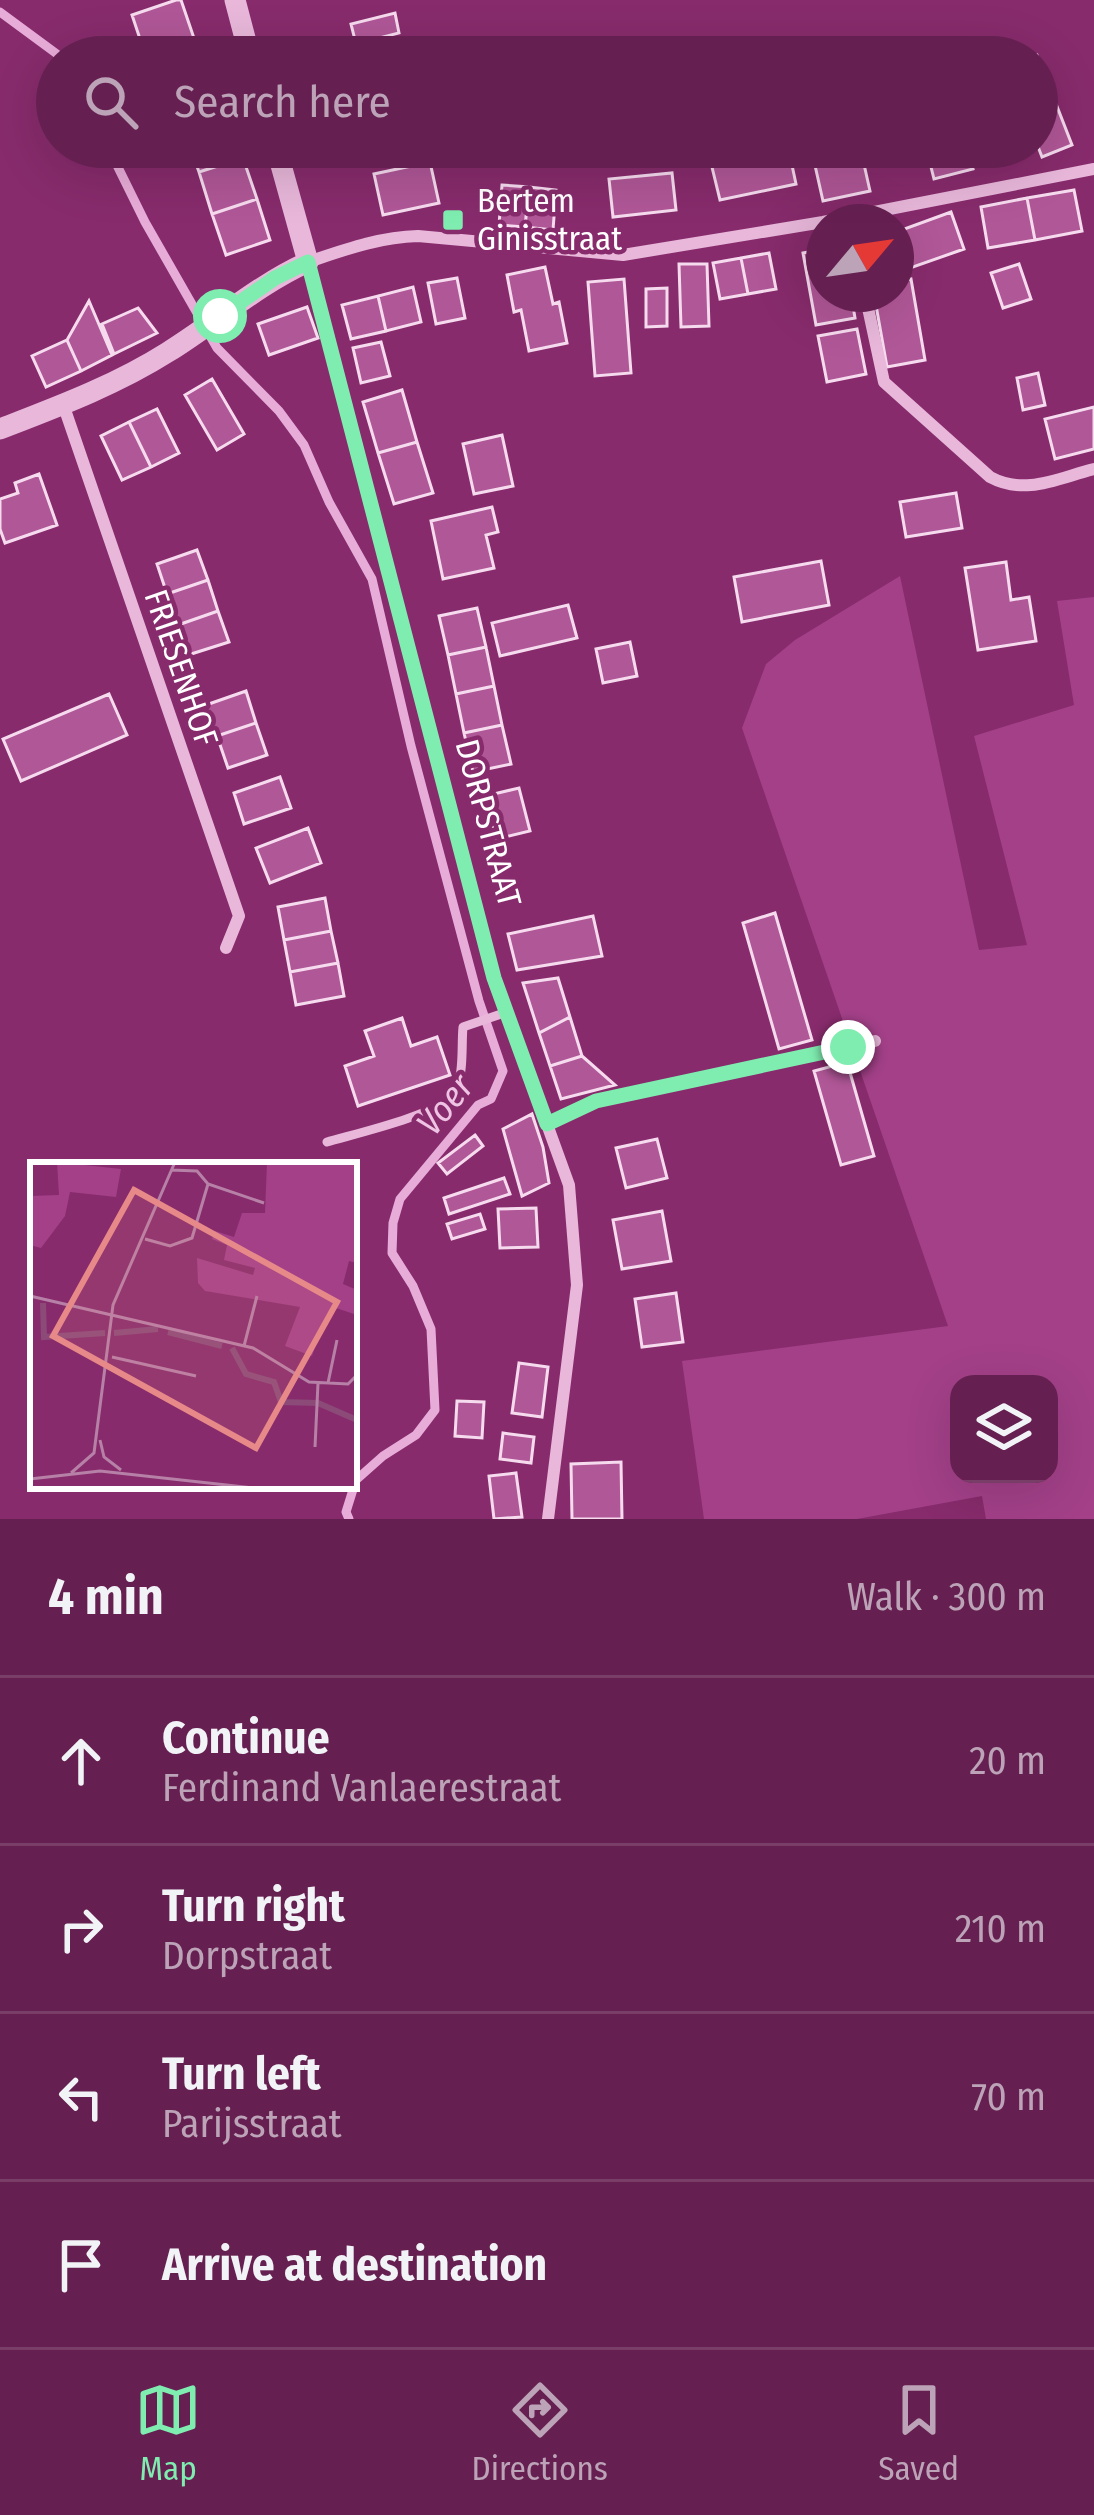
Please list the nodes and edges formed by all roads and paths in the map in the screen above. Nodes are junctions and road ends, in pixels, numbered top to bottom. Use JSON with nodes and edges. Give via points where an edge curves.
{"nodes":[{"id":1,"x":235,"y":0,"type":"edge"},
{"id":2,"x":244,"y":36,"type":"edge"},
{"id":3,"x":282,"y":168,"type":"edge"},
{"id":4,"x":1094,"y":169,"type":"edge"},
{"id":5,"x":914,"y":206,"type":"edge"},
{"id":6,"x":806,"y":226,"type":"edge"},
{"id":7,"x":308,"y":262,"type":"junction"},
{"id":8,"x":869,"y":312,"type":"edge"},
{"id":9,"x":63,"y":404,"type":"junction"},
{"id":10,"x":0,"y":429,"type":"edge"},
{"id":11,"x":1094,"y":469,"type":"edge"},
{"id":12,"x":226,"y":948,"type":"dead end"},
{"id":13,"x":500,"y":1014,"type":"junction"},
{"id":14,"x":875,"y":1041,"type":"dead end"},
{"id":15,"x":547,"y":1124,"type":"junction"},
{"id":16,"x":327,"y":1142,"type":"dead end"},
{"id":17,"x":548,"y":1519,"type":"edge"}],
"edges":[{"from":1,"to":2,"type":"street"},
{"from":3,"to":7,"type":"street","name":"DORPSTRAAT"},
{"from":4,"to":5,"type":"street"},
{"from":6,"to":7,"type":"street","via":[[623,255],[396,237]]},
{"from":7,"to":9,"type":"street","via":[[151,363]]},
{"from":7,"to":13,"type":"street","name":"DORPSTRAAT"},
{"from":8,"to":11,"type":"street","via":[[884,382],[990,477],[1023,488]]},
{"from":9,"to":10,"type":"street"},
{"from":9,"to":12,"type":"street","name":"FRIESENHOF","via":[[239,916]]},
{"from":13,"to":15,"type":"street","name":"DORPSTRAAT"},
{"from":13,"to":16,"type":"lane","via":[[463,1027],[452,1096]]},
{"from":14,"to":15,"type":"street","via":[[596,1101]]},
{"from":15,"to":17,"type":"street","name":"DORPSTRAAT","via":[[569,1185],[578,1286]]}]}
